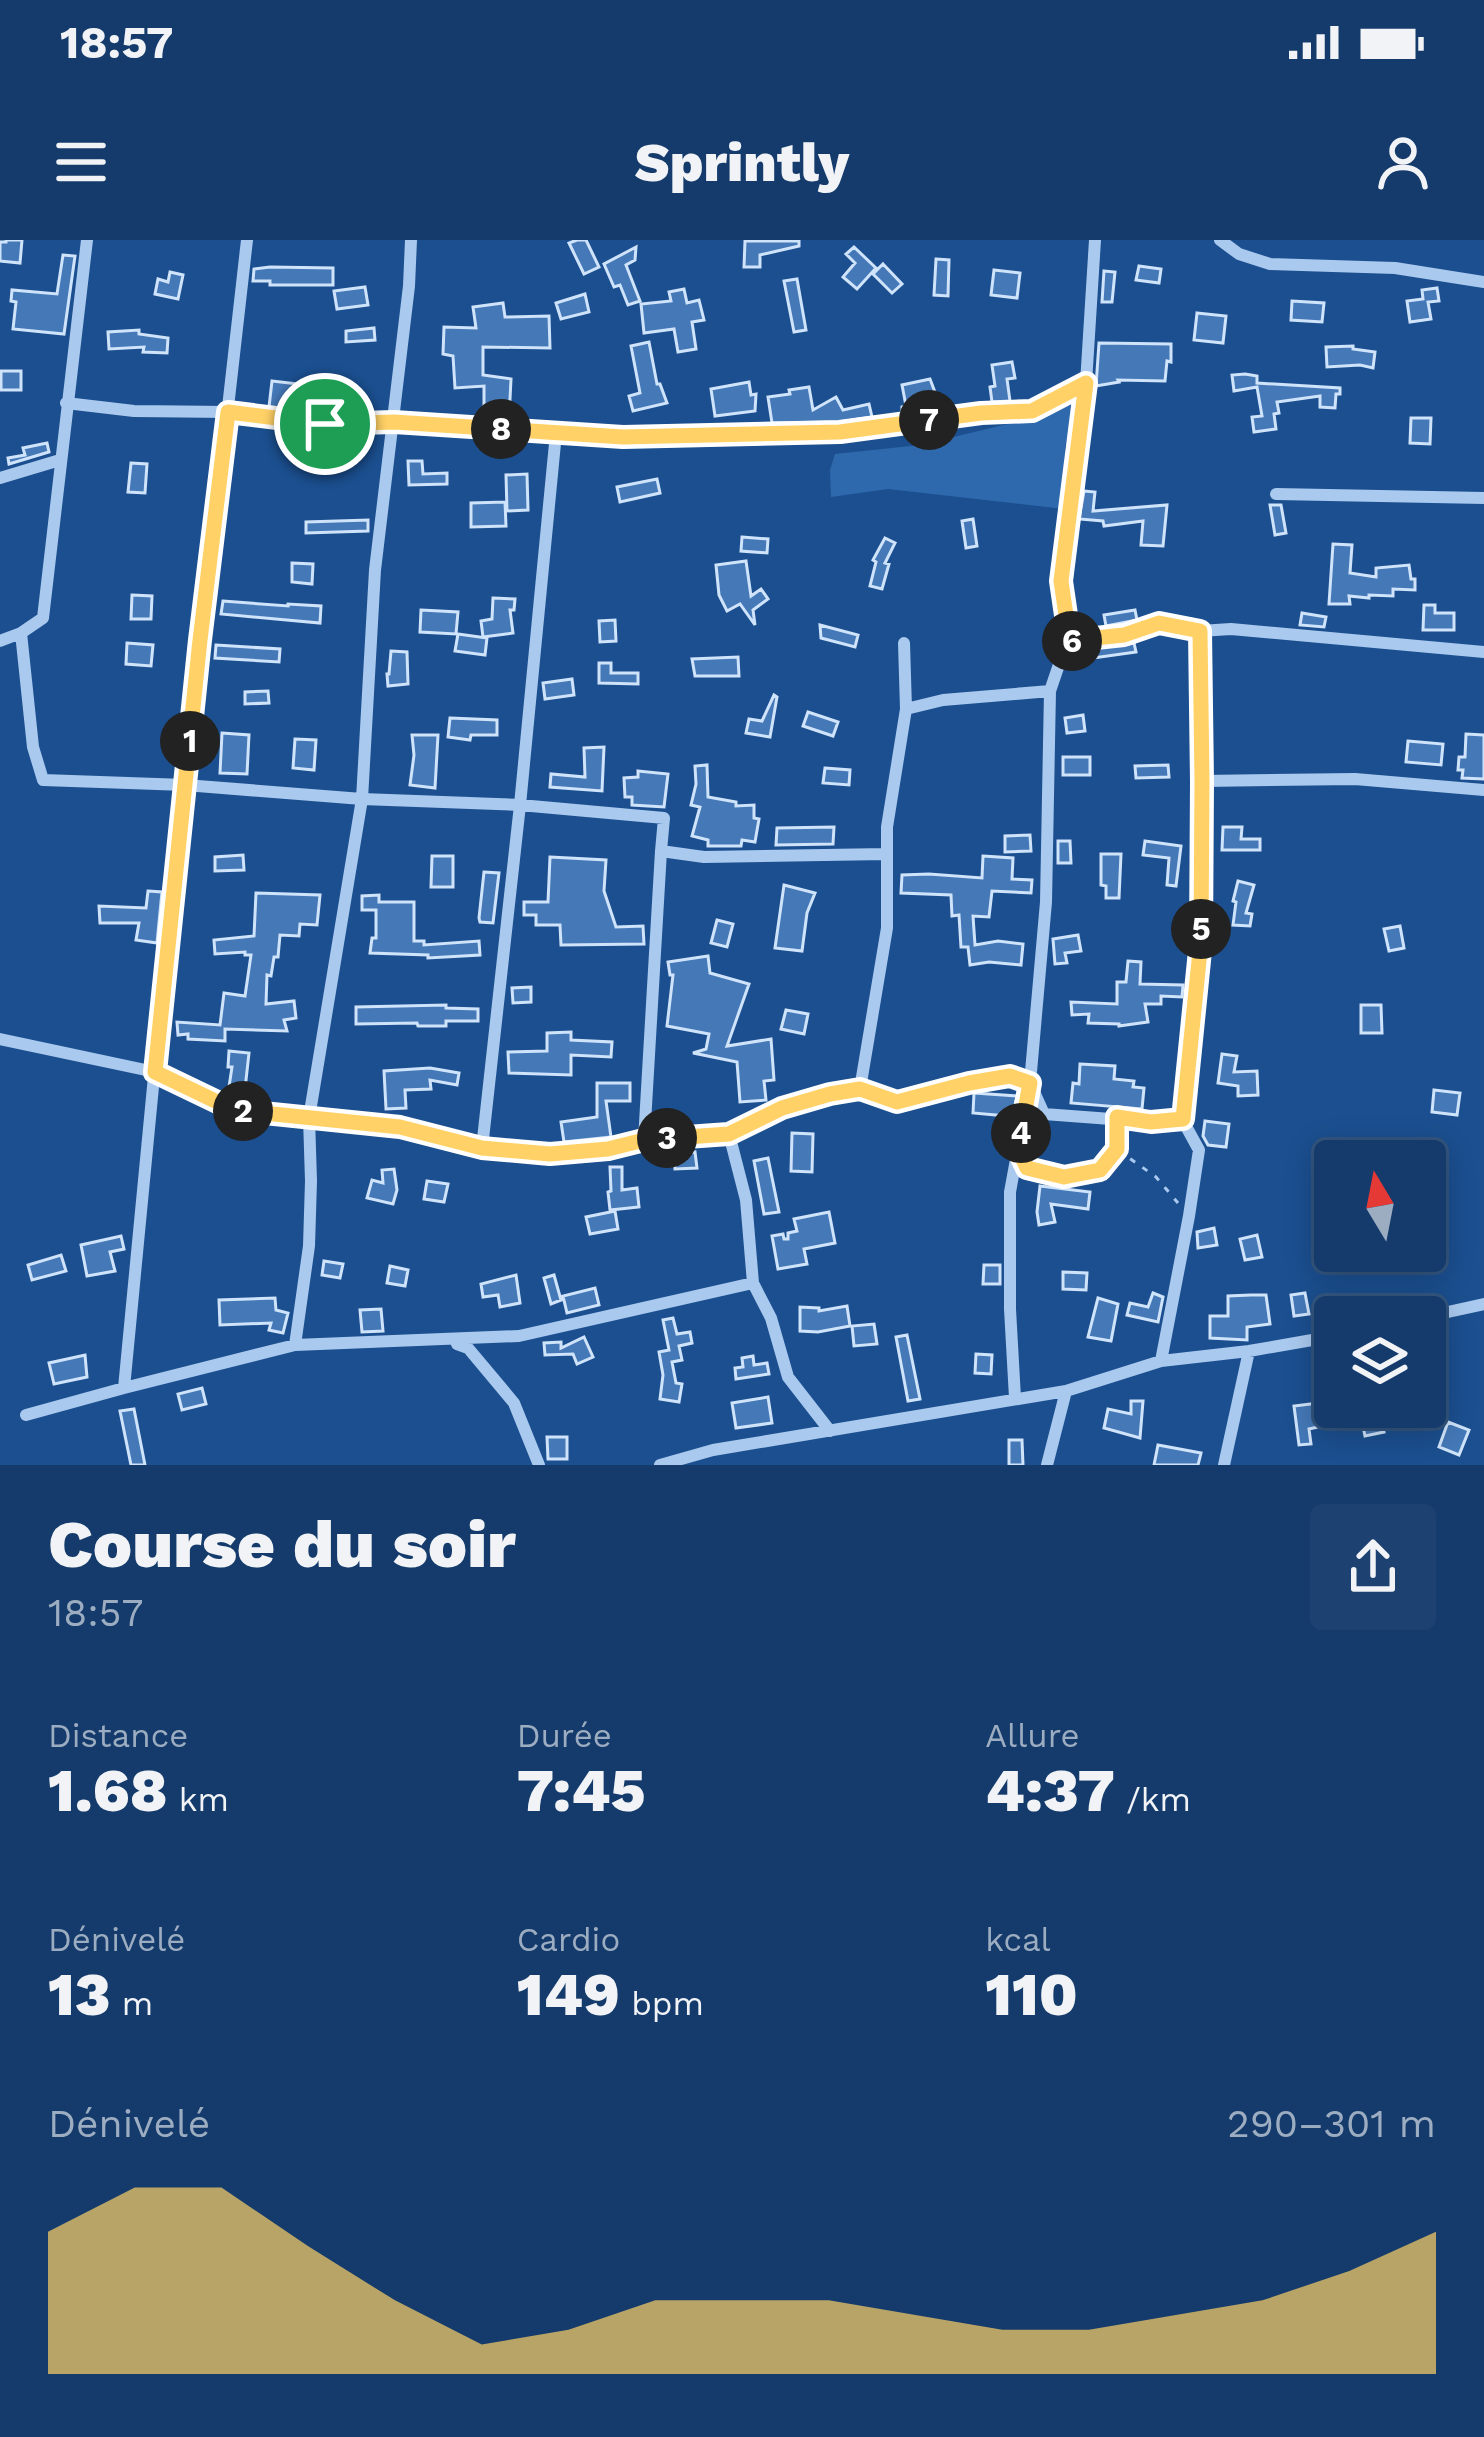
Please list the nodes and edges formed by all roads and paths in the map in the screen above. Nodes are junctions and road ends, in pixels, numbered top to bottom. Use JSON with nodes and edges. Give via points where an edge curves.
{"nodes":[{"id":1,"x":87,"y":240,"type":"edge"},
{"id":2,"x":247,"y":240,"type":"edge"},
{"id":3,"x":411,"y":240,"type":"edge"},
{"id":4,"x":1095,"y":240,"type":"edge"},
{"id":5,"x":1220,"y":240,"type":"edge"},
{"id":6,"x":1484,"y":282,"type":"edge"},
{"id":7,"x":1086,"y":383,"type":"junction"},
{"id":8,"x":66,"y":403,"type":"junction"},
{"id":9,"x":228,"y":412,"type":"junction"},
{"id":10,"x":394,"y":422,"type":"junction"},
{"id":11,"x":556,"y":433,"type":"junction"},
{"id":12,"x":60,"y":460,"type":"junction"},
{"id":13,"x":0,"y":478,"type":"edge"},
{"id":14,"x":1276,"y":494,"type":"dead end"},
{"id":15,"x":1484,"y":498,"type":"edge"},
{"id":16,"x":1200,"y":631,"type":"junction"},
{"id":17,"x":21,"y":634,"type":"junction"},
{"id":18,"x":0,"y":641,"type":"edge"},
{"id":19,"x":1067,"y":641,"type":"junction"},
{"id":20,"x":904,"y":643,"type":"dead end"},
{"id":21,"x":1484,"y":652,"type":"edge"},
{"id":22,"x":1050,"y":691,"type":"junction"},
{"id":23,"x":906,"y":710,"type":"junction"},
{"id":24,"x":1202,"y":782,"type":"junction"},
{"id":25,"x":185,"y":785,"type":"junction"},
{"id":26,"x":1484,"y":790,"type":"edge"},
{"id":27,"x":362,"y":800,"type":"junction"},
{"id":28,"x":520,"y":806,"type":"junction"},
{"id":29,"x":662,"y":851,"type":"junction"},
{"id":30,"x":886,"y":854,"type":"junction"},
{"id":31,"x":0,"y":1039,"type":"edge"},
{"id":32,"x":155,"y":1072,"type":"junction"},
{"id":33,"x":1030,"y":1083,"type":"junction"},
{"id":34,"x":860,"y":1089,"type":"junction"},
{"id":35,"x":1117,"y":1117,"type":"junction"},
{"id":36,"x":309,"y":1118,"type":"junction"},
{"id":37,"x":1183,"y":1119,"type":"junction"},
{"id":38,"x":729,"y":1134,"type":"junction"},
{"id":39,"x":644,"y":1140,"type":"junction"},
{"id":40,"x":482,"y":1148,"type":"junction"},
{"id":41,"x":1018,"y":1149,"type":"junction"},
{"id":42,"x":1117,"y":1149,"type":"junction"},
{"id":43,"x":1189,"y":1216,"type":"junction"},
{"id":44,"x":753,"y":1283,"type":"junction"},
{"id":45,"x":1484,"y":1304,"type":"edge"},
{"id":46,"x":1446,"y":1312,"type":"edge"},
{"id":47,"x":1314,"y":1340,"type":"edge"},
{"id":48,"x":444,"y":1341,"type":"junction"},
{"id":49,"x":296,"y":1346,"type":"junction"},
{"id":50,"x":1249,"y":1351,"type":"junction"},
{"id":51,"x":1161,"y":1361,"type":"junction"},
{"id":52,"x":124,"y":1388,"type":"junction"},
{"id":53,"x":1066,"y":1391,"type":"junction"},
{"id":54,"x":1016,"y":1398,"type":"junction"},
{"id":55,"x":26,"y":1415,"type":"dead end"},
{"id":56,"x":830,"y":1431,"type":"junction"},
{"id":57,"x":539,"y":1465,"type":"edge"},
{"id":58,"x":660,"y":1465,"type":"edge"},
{"id":59,"x":1046,"y":1465,"type":"edge"},
{"id":60,"x":1224,"y":1465,"type":"edge"}],
"edges":[{"from":1,"to":8,"type":"street"},
{"from":2,"to":9,"type":"street"},
{"from":3,"to":10,"type":"street"},
{"from":4,"to":7,"type":"street"},
{"from":5,"to":6,"type":"street","via":[[1270,264],[1395,268]]},
{"from":7,"to":11,"type":"street","via":[[1032,411],[840,432]]},
{"from":7,"to":19,"type":"street","via":[[1061,581]]},
{"from":8,"to":9,"type":"street"},
{"from":8,"to":12,"type":"street"},
{"from":9,"to":10,"type":"street","via":[[325,424]]},
{"from":9,"to":25,"type":"street"},
{"from":10,"to":11,"type":"street"},
{"from":10,"to":27,"type":"street","via":[[375,570]]},
{"from":11,"to":28,"type":"street"},
{"from":12,"to":13,"type":"street"},
{"from":12,"to":17,"type":"street","via":[[43,618]]},
{"from":14,"to":15,"type":"street"},
{"from":16,"to":19,"type":"street","via":[[1159,623]]},
{"from":16,"to":21,"type":"street"},
{"from":16,"to":24,"type":"street"},
{"from":17,"to":18,"type":"street"},
{"from":17,"to":25,"type":"street","via":[[44,780]]},
{"from":19,"to":22,"type":"street"},
{"from":20,"to":23,"type":"street"},
{"from":22,"to":23,"type":"street"},
{"from":22,"to":33,"type":"street","via":[[1046,902]]},
{"from":23,"to":30,"type":"street"},
{"from":24,"to":26,"type":"street","via":[[1355,779]]},
{"from":24,"to":37,"type":"street","via":[[1201,941]]},
{"from":25,"to":27,"type":"street"},
{"from":25,"to":32,"type":"street"},
{"from":27,"to":28,"type":"street"},
{"from":27,"to":36,"type":"street"},
{"from":28,"to":29,"type":"street","via":[[664,818]]},
{"from":28,"to":40,"type":"street"},
{"from":29,"to":30,"type":"street"},
{"from":29,"to":39,"type":"street"},
{"from":30,"to":34,"type":"street","via":[[887,928]]},
{"from":31,"to":32,"type":"street"},
{"from":32,"to":36,"type":"street","via":[[234,1110]]},
{"from":32,"to":52,"type":"street"},
{"from":33,"to":34,"type":"street","via":[[1010,1076],[897,1102]]},
{"from":33,"to":35,"type":"street","via":[[1043,1114]]},
{"from":33,"to":41,"type":"street"},
{"from":34,"to":38,"type":"street","via":[[782,1108]]},
{"from":35,"to":37,"type":"street"},
{"from":35,"to":42,"type":"path"},
{"from":36,"to":40,"type":"street","via":[[400,1127]]},
{"from":36,"to":49,"type":"street","via":[[309,1246]]},
{"from":37,"to":43,"type":"street","via":[[1199,1150]]},
{"from":38,"to":39,"type":"street"},
{"from":38,"to":44,"type":"street","via":[[746,1200]]},
{"from":39,"to":40,"type":"street","via":[[550,1154]]},
{"from":41,"to":42,"type":"path","via":[[1027,1168],[1064,1177],[1100,1170]]},
{"from":41,"to":54,"type":"street","via":[[1010,1192]]},
{"from":42,"to":43,"type":"path","via":[[1156,1177]]},
{"from":43,"to":51,"type":"street"},
{"from":44,"to":48,"type":"street","via":[[518,1336]]},
{"from":44,"to":56,"type":"street","via":[[788,1377]]},
{"from":45,"to":46,"type":"street"},
{"from":47,"to":50,"type":"street"},
{"from":48,"to":49,"type":"street"},
{"from":48,"to":57,"type":"street","via":[[468,1348],[514,1403]]},
{"from":49,"to":52,"type":"street"},
{"from":50,"to":51,"type":"street"},
{"from":50,"to":60,"type":"street"},
{"from":51,"to":53,"type":"street"},
{"from":52,"to":55,"type":"street"},
{"from":53,"to":54,"type":"street"},
{"from":53,"to":59,"type":"street"},
{"from":54,"to":56,"type":"street"},
{"from":56,"to":58,"type":"street"}]}
